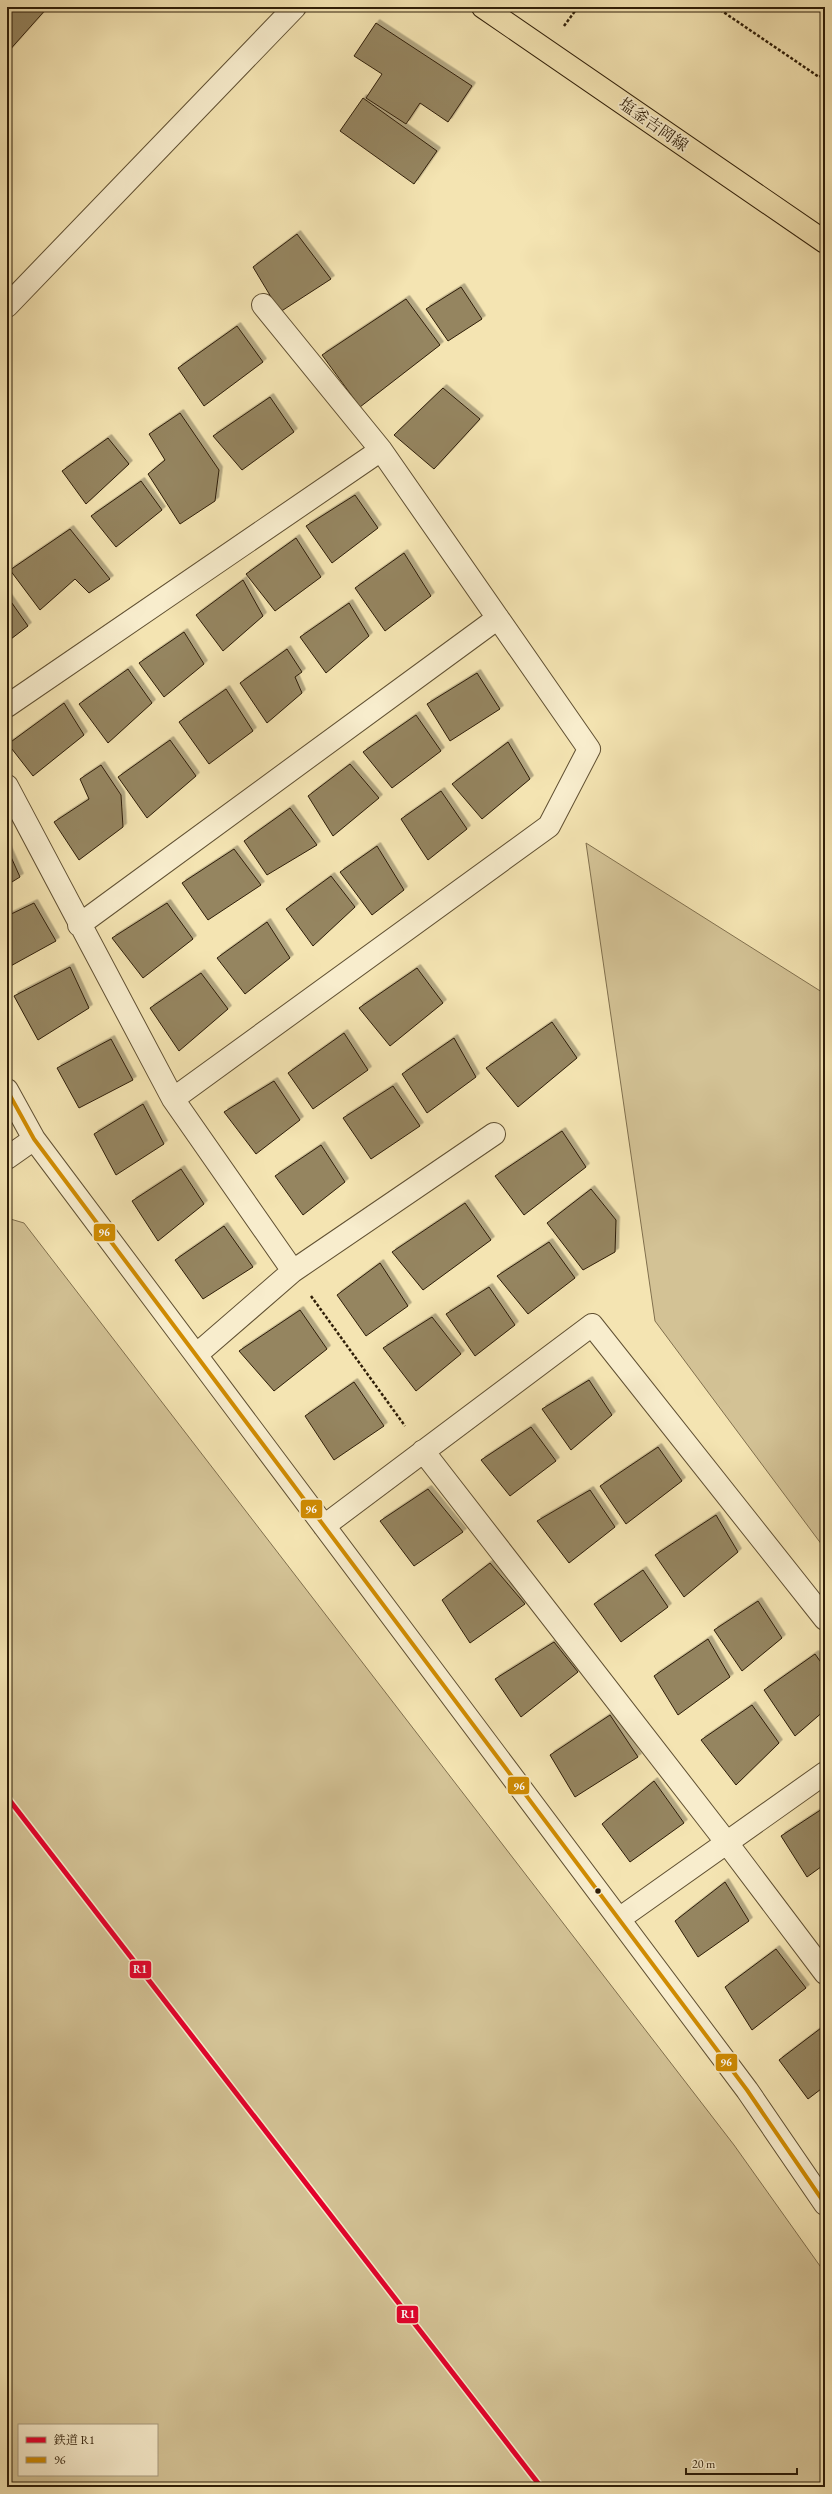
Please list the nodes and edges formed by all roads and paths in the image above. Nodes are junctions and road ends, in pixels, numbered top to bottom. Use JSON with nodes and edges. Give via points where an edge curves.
{"nodes":[{"id":1,"x":295,"y":7,"type":"edge"},
{"id":2,"x":483,"y":7,"type":"edge"},
{"id":3,"x":716,"y":7,"type":"edge"},
{"id":4,"x":825,"y":74,"type":"edge"},
{"id":5,"x":825,"y":242,"type":"edge"},
{"id":6,"x":263,"y":305,"type":"dead end"},
{"id":7,"x":7,"y":306,"type":"edge"},
{"id":8,"x":381,"y":450,"type":"junction"},
{"id":9,"x":498,"y":618,"type":"junction"},
{"id":10,"x":7,"y":706,"type":"edge"},
{"id":11,"x":7,"y":786,"type":"edge"},
{"id":12,"x":79,"y":925,"type":"junction"},
{"id":13,"x":7,"y":1090,"type":"edge"},
{"id":14,"x":173,"y":1099,"type":"junction"},
{"id":15,"x":494,"y":1134,"type":"dead end"},
{"id":16,"x":34,"y":1139,"type":"junction"},
{"id":17,"x":7,"y":1158,"type":"edge"},
{"id":18,"x":293,"y":1271,"type":"junction"},
{"id":19,"x":196,"y":1355,"type":"junction"},
{"id":20,"x":423,"y":1451,"type":"junction"},
{"id":21,"x":324,"y":1526,"type":"junction"},
{"id":22,"x":825,"y":1619,"type":"edge"},
{"id":23,"x":825,"y":1773,"type":"edge"},
{"id":24,"x":727,"y":1843,"type":"junction"},
{"id":25,"x":619,"y":1919,"type":"junction"},
{"id":26,"x":825,"y":1973,"type":"edge"},
{"id":27,"x":825,"y":2204,"type":"edge"}],
"edges":[{"from":1,"to":7,"type":"street"},
{"from":2,"to":5,"type":"main road","name":"塩釜吉岡線"},
{"from":3,"to":4,"type":"path","via":[[818,77]]},
{"from":6,"to":8,"type":"street"},
{"from":8,"to":9,"type":"street"},
{"from":8,"to":10,"type":"street"},
{"from":9,"to":12,"type":"street"},
{"from":9,"to":14,"type":"street","via":[[589,749],[548,826]]},
{"from":11,"to":12,"type":"street"},
{"from":12,"to":14,"type":"street"},
{"from":13,"to":16,"type":"street"},
{"from":14,"to":18,"type":"street"},
{"from":15,"to":18,"type":"street"},
{"from":16,"to":17,"type":"street"},
{"from":16,"to":19,"type":"street"},
{"from":18,"to":19,"type":"street"},
{"from":18,"to":20,"type":"path"},
{"from":19,"to":21,"type":"street"},
{"from":20,"to":21,"type":"street"},
{"from":20,"to":22,"type":"street","via":[[592,1325]]},
{"from":20,"to":24,"type":"street"},
{"from":21,"to":25,"type":"street"},
{"from":23,"to":24,"type":"street"},
{"from":24,"to":25,"type":"street"},
{"from":24,"to":26,"type":"street"},
{"from":25,"to":27,"type":"street","via":[[747,2090]]}]}
